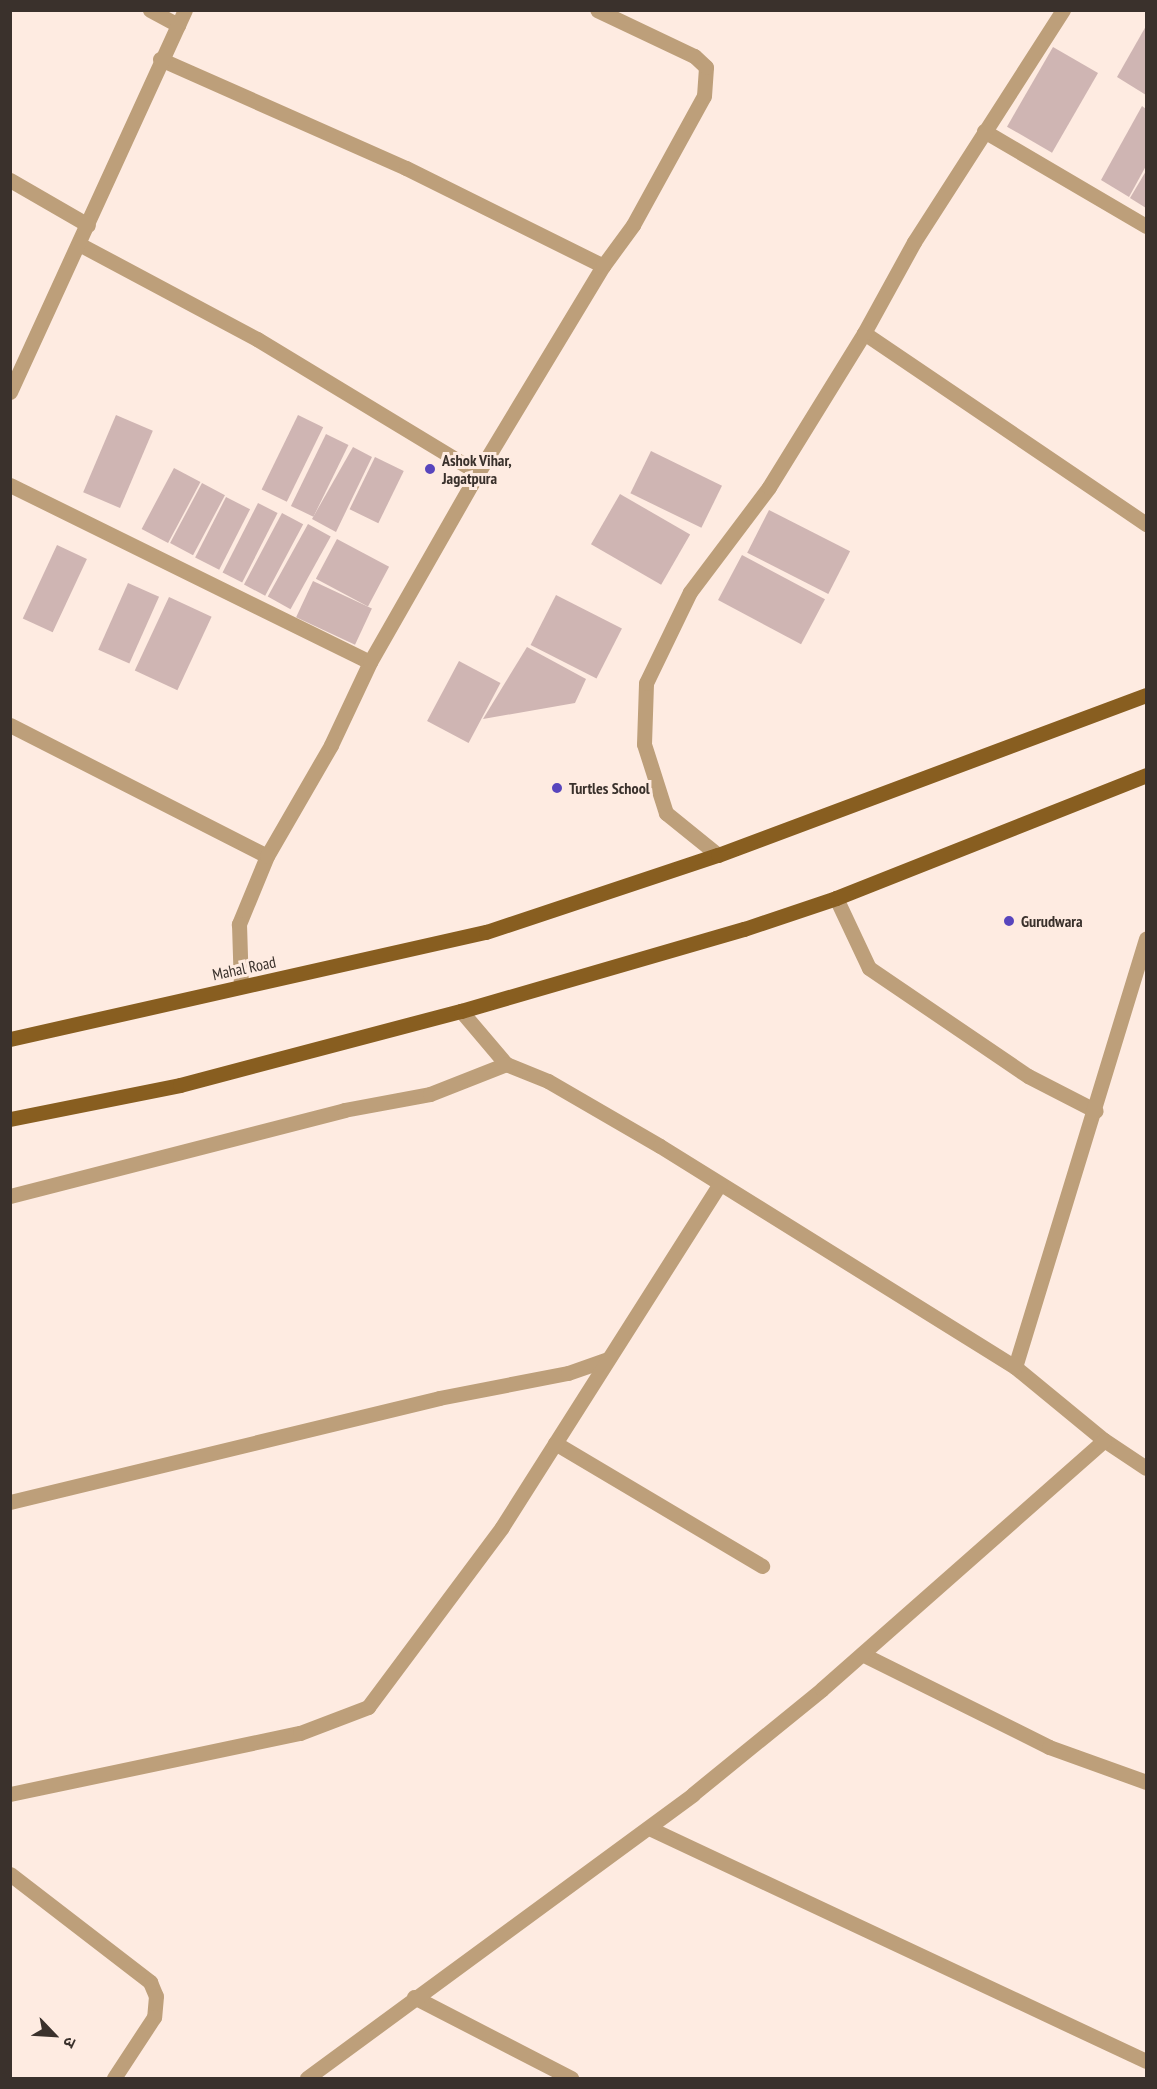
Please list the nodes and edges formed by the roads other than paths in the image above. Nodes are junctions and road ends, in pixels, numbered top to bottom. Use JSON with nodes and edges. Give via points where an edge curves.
{"nodes":[{"id":1,"x":150,"y":10,"type":"edge"},
{"id":2,"x":185,"y":10,"type":"edge"},
{"id":3,"x":597,"y":10,"type":"edge"},
{"id":4,"x":1063,"y":10,"type":"edge"},
{"id":5,"x":177,"y":25,"type":"junction"},
{"id":6,"x":160,"y":59,"type":"junction"},
{"id":7,"x":984,"y":131,"type":"junction"},
{"id":8,"x":10,"y":180,"type":"edge"},
{"id":9,"x":88,"y":225,"type":"junction"},
{"id":10,"x":1146,"y":226,"type":"edge"},
{"id":11,"x":79,"y":244,"type":"junction"},
{"id":12,"x":603,"y":266,"type":"junction"},
{"id":13,"x":864,"y":333,"type":"junction"},
{"id":14,"x":10,"y":392,"type":"edge"},
{"id":15,"x":478,"y":473,"type":"junction"},
{"id":16,"x":10,"y":485,"type":"edge"},
{"id":17,"x":1146,"y":525,"type":"edge"},
{"id":18,"x":370,"y":662,"type":"junction"},
{"id":19,"x":1146,"y":695,"type":"edge"},
{"id":20,"x":10,"y":725,"type":"edge"},
{"id":21,"x":1146,"y":775,"type":"edge"},
{"id":22,"x":718,"y":855,"type":"junction"},
{"id":23,"x":267,"y":856,"type":"junction"},
{"id":24,"x":836,"y":898,"type":"junction"},
{"id":25,"x":1146,"y":939,"type":"edge"},
{"id":26,"x":241,"y":987,"type":"junction"},
{"id":27,"x":461,"y":1011,"type":"junction"},
{"id":28,"x":10,"y":1039,"type":"edge"},
{"id":29,"x":506,"y":1064,"type":"junction"},
{"id":30,"x":1096,"y":1111,"type":"junction"},
{"id":31,"x":10,"y":1119,"type":"edge"},
{"id":32,"x":720,"y":1184,"type":"junction"},
{"id":33,"x":10,"y":1196,"type":"edge"},
{"id":34,"x":608,"y":1359,"type":"junction"},
{"id":35,"x":1015,"y":1367,"type":"junction"},
{"id":36,"x":1104,"y":1440,"type":"junction"},
{"id":37,"x":555,"y":1443,"type":"junction"},
{"id":38,"x":1146,"y":1468,"type":"edge"},
{"id":39,"x":10,"y":1502,"type":"edge"},
{"id":40,"x":762,"y":1566,"type":"dead end"},
{"id":41,"x":862,"y":1654,"type":"junction"},
{"id":42,"x":1146,"y":1782,"type":"edge"},
{"id":43,"x":10,"y":1794,"type":"edge"},
{"id":44,"x":649,"y":1828,"type":"junction"},
{"id":45,"x":10,"y":1874,"type":"edge"},
{"id":46,"x":414,"y":1997,"type":"junction"},
{"id":47,"x":1146,"y":2061,"type":"edge"},
{"id":48,"x":114,"y":2079,"type":"edge"},
{"id":49,"x":307,"y":2079,"type":"edge"},
{"id":50,"x":570,"y":2079,"type":"edge"}],
"edges":[{"from":1,"to":5,"type":"street"},
{"from":2,"to":5,"type":"street"},
{"from":3,"to":12,"type":"street","via":[[694,56],[706,67],[707,87],[633,225]]},
{"from":4,"to":7,"type":"street"},
{"from":5,"to":6,"type":"street"},
{"from":6,"to":9,"type":"street"},
{"from":6,"to":12,"type":"street","via":[[406,168]]},
{"from":7,"to":10,"type":"street"},
{"from":7,"to":13,"type":"street","via":[[914,242]]},
{"from":8,"to":9,"type":"street"},
{"from":9,"to":11,"type":"street"},
{"from":11,"to":14,"type":"street"},
{"from":11,"to":15,"type":"street","via":[[257,339]]},
{"from":12,"to":15,"type":"street"},
{"from":13,"to":17,"type":"street"},
{"from":13,"to":22,"type":"street","via":[[769,487],[690,592],[646,683],[644,744],[666,813]]},
{"from":15,"to":18,"type":"street"},
{"from":16,"to":18,"type":"street"},
{"from":18,"to":23,"type":"street","via":[[331,745]]},
{"from":19,"to":22,"type":"main road","name":"Mahal Road"},
{"from":20,"to":23,"type":"street"},
{"from":21,"to":24,"type":"main road"},
{"from":22,"to":26,"type":"main road","name":"Mahal Road","via":[[486,932]]},
{"from":23,"to":26,"type":"street","via":[[239,924]]},
{"from":24,"to":27,"type":"main road"},
{"from":24,"to":30,"type":"street","via":[[869,968],[1028,1076]]},
{"from":25,"to":30,"type":"street"},
{"from":26,"to":28,"type":"main road","name":"Mahal Road"},
{"from":27,"to":29,"type":"street"},
{"from":27,"to":31,"type":"main road","via":[[180,1085]]},
{"from":29,"to":32,"type":"street","via":[[548,1081]]},
{"from":29,"to":33,"type":"street","via":[[430,1094],[333,1112]]},
{"from":30,"to":35,"type":"street"},
{"from":32,"to":34,"type":"street"},
{"from":32,"to":35,"type":"street"},
{"from":34,"to":37,"type":"street"},
{"from":34,"to":39,"type":"street","via":[[568,1373],[439,1398]]},
{"from":35,"to":36,"type":"street"},
{"from":36,"to":38,"type":"street"},
{"from":36,"to":41,"type":"street"},
{"from":37,"to":40,"type":"street"},
{"from":37,"to":43,"type":"street","via":[[502,1527],[368,1707],[300,1733]]},
{"from":41,"to":42,"type":"street","via":[[1049,1747]]},
{"from":41,"to":44,"type":"street"},
{"from":44,"to":46,"type":"street"},
{"from":44,"to":47,"type":"street"},
{"from":45,"to":48,"type":"street","via":[[150,1982],[156,1996],[154,2018]]},
{"from":46,"to":49,"type":"street"},
{"from":46,"to":50,"type":"street"}]}
